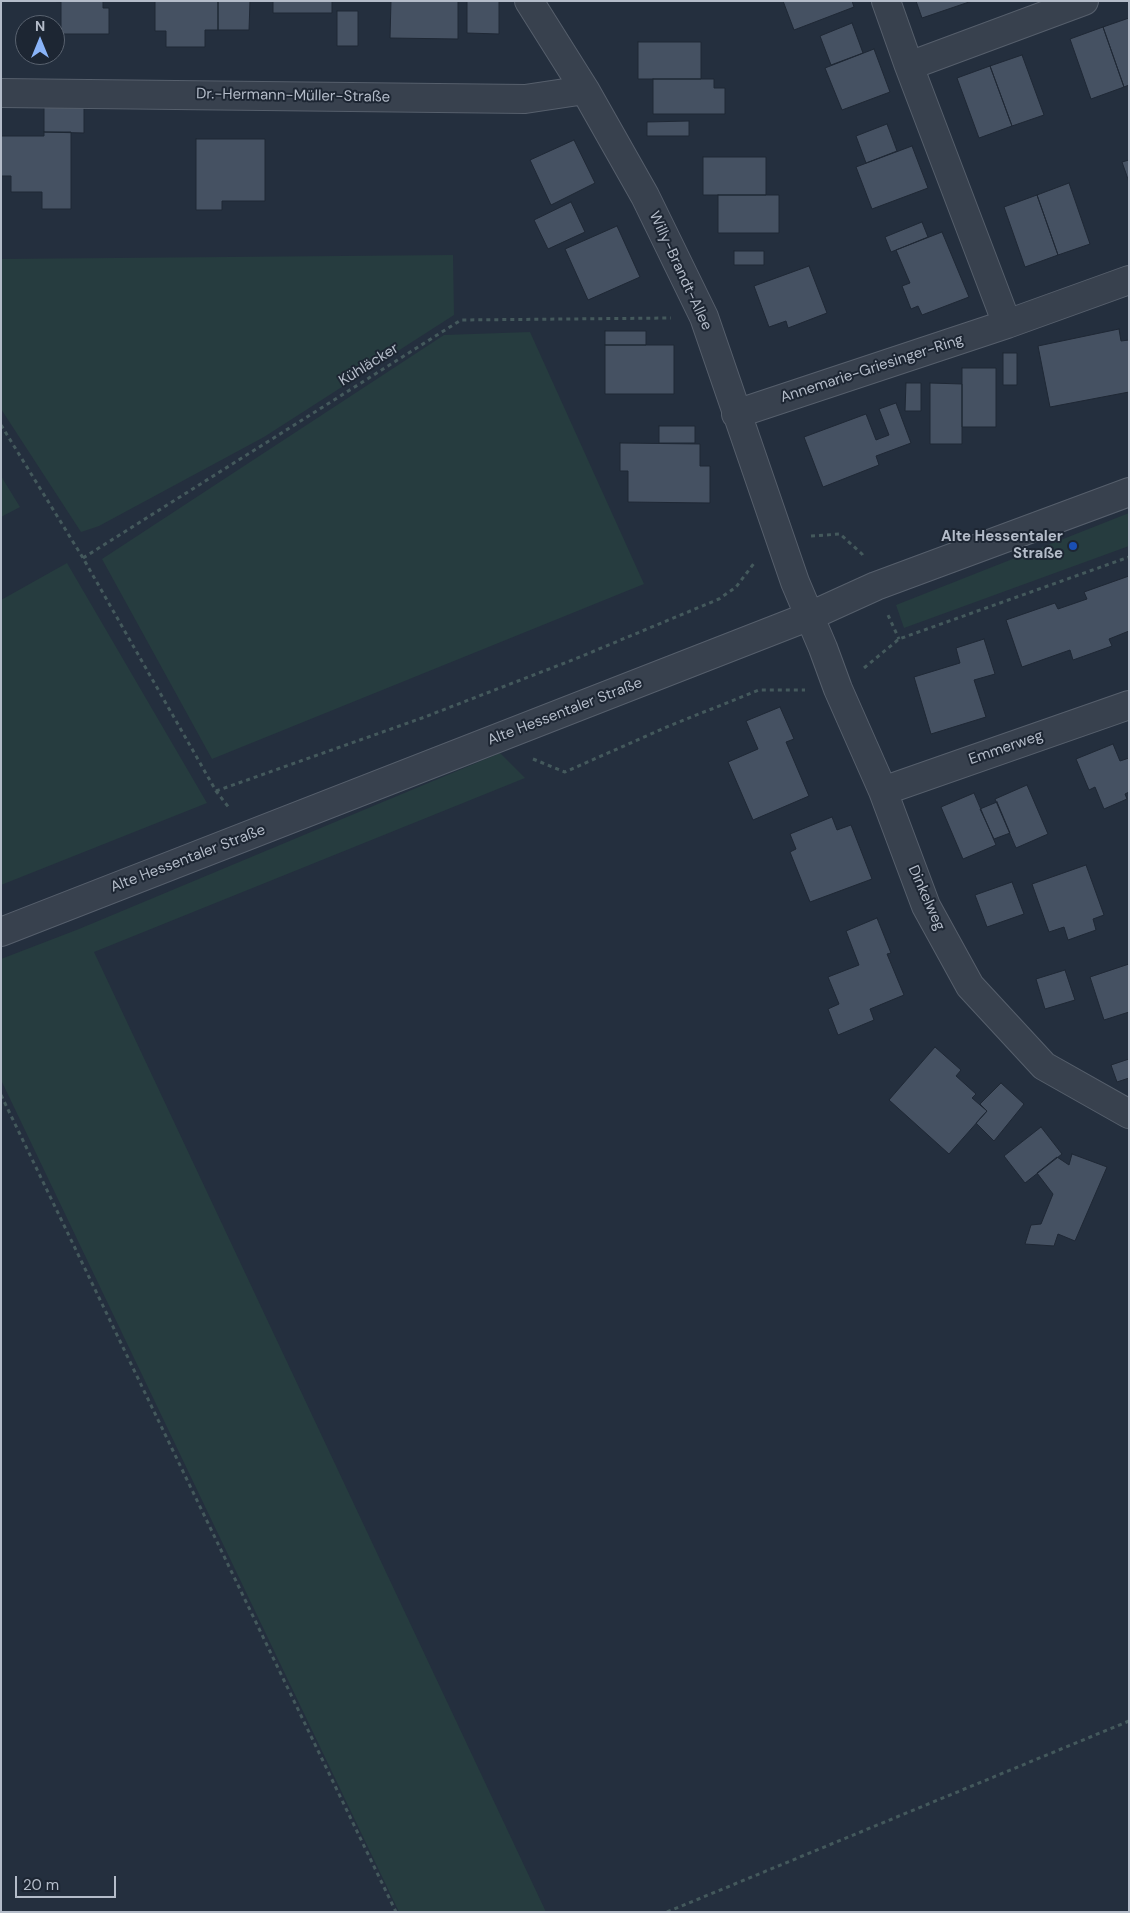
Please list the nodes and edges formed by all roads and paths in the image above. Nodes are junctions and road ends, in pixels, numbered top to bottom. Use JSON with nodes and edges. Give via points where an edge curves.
{"nodes":[{"id":1,"x":529,"y":1,"type":"edge"},
{"id":2,"x":886,"y":1,"type":"edge"},
{"id":3,"x":1084,"y":1,"type":"edge"},
{"id":4,"x":909,"y":66,"type":"junction"},
{"id":5,"x":585,"y":90,"type":"junction"},
{"id":6,"x":1,"y":93,"type":"edge"},
{"id":7,"x":1129,"y":280,"type":"edge"},
{"id":8,"x":704,"y":317,"type":"junction"},
{"id":9,"x":1007,"y":324,"type":"junction"},
{"id":10,"x":736,"y":414,"type":"junction"},
{"id":11,"x":1,"y":425,"type":"edge"},
{"id":12,"x":1129,"y":492,"type":"edge"},
{"id":13,"x":781,"y":542,"type":"junction"},
{"id":14,"x":83,"y":558,"type":"junction"},
{"id":15,"x":876,"y":586,"type":"junction"},
{"id":16,"x":810,"y":616,"type":"junction"},
{"id":17,"x":899,"y":639,"type":"dead end"},
{"id":18,"x":1129,"y":705,"type":"edge"},
{"id":19,"x":216,"y":791,"type":"junction"},
{"id":20,"x":883,"y":791,"type":"junction"},
{"id":21,"x":251,"y":834,"type":"junction"},
{"id":22,"x":1,"y":932,"type":"edge"},
{"id":23,"x":1,"y":1095,"type":"edge"},
{"id":24,"x":1129,"y":1114,"type":"edge"},
{"id":25,"x":1129,"y":1722,"type":"edge"},
{"id":26,"x":396,"y":1912,"type":"edge"},
{"id":27,"x":667,"y":1912,"type":"edge"}],
"edges":[{"from":1,"to":5,"type":"street","name":"Willy-Brandt-Allee"},
{"from":2,"to":4,"type":"street"},
{"from":3,"to":4,"type":"street"},
{"from":4,"to":9,"type":"street"},
{"from":5,"to":6,"type":"street","name":"Dr.-Hermann-Müller-Straße","via":[[525,99]]},
{"from":5,"to":8,"type":"street","name":"Willy-Brandt-Allee","via":[[645,196]]},
{"from":7,"to":9,"type":"street","name":"Annemarie-Griesinger-Ring"},
{"from":8,"to":10,"type":"street","name":"Willy-Brandt-Allee"},
{"from":8,"to":14,"type":"path","name":"Kühläcker","via":[[461,320]]},
{"from":9,"to":10,"type":"street","name":"Annemarie-Griesinger-Ring"},
{"from":10,"to":13,"type":"street","name":"Willy-Brandt-Allee"},
{"from":11,"to":14,"type":"path"},
{"from":12,"to":15,"type":"street","name":"Alte Hessentaler Straße"},
{"from":13,"to":15,"type":"path","via":[[840,534],[862,554]]},
{"from":13,"to":16,"type":"street","name":"Willy-Brandt-Allee"},
{"from":13,"to":19,"type":"path","via":[[763,552],[736,587],[719,599],[422,718]]},
{"from":14,"to":19,"type":"path"},
{"from":15,"to":16,"type":"street","name":"Alte Hessentaler Straße"},
{"from":15,"to":17,"type":"path"},
{"from":16,"to":20,"type":"street","name":"Dinkelweg"},
{"from":16,"to":21,"type":"street","name":"Alte Hessentaler Straße"},
{"from":18,"to":20,"type":"street","name":"Emmerweg"},
{"from":19,"to":21,"type":"path"},
{"from":20,"to":24,"type":"street","name":"Dinkelweg","via":[[926,906],[970,986],[1044,1066]]},
{"from":21,"to":22,"type":"street","name":"Alte Hessentaler Straße"},
{"from":23,"to":26,"type":"path"},
{"from":25,"to":27,"type":"path"}]}
